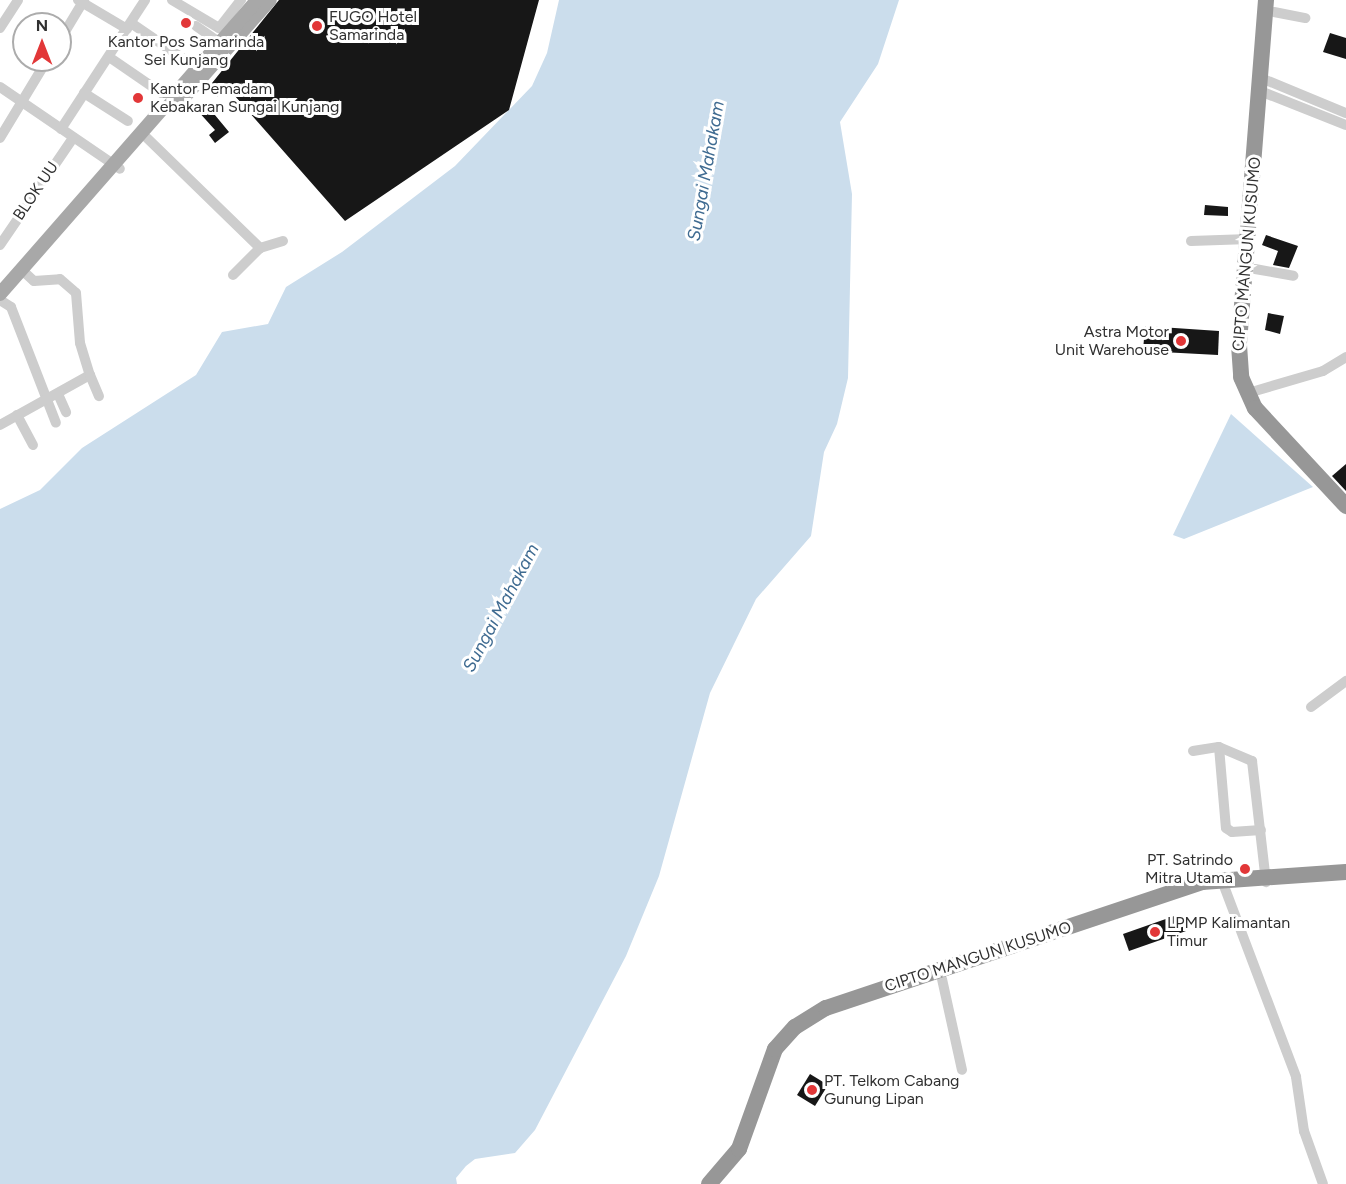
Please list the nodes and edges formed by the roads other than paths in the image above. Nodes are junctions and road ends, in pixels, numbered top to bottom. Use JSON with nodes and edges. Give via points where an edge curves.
{"nodes":[{"id":1,"x":18,"y":0,"type":"edge"},
{"id":2,"x":145,"y":0,"type":"edge"},
{"id":3,"x":172,"y":0,"type":"edge"},
{"id":4,"x":241,"y":0,"type":"edge"},
{"id":5,"x":257,"y":0,"type":"edge"},
{"id":6,"x":270,"y":0,"type":"edge"},
{"id":7,"x":82,"y":1,"type":"edge"},
{"id":8,"x":1271,"y":4,"type":"edge"},
{"id":9,"x":1305,"y":18,"type":"dead end"},
{"id":10,"x":72,"y":19,"type":"edge"},
{"id":11,"x":129,"y":26,"type":"junction"},
{"id":12,"x":196,"y":26,"type":"dead end"},
{"id":13,"x":0,"y":28,"type":"edge"},
{"id":14,"x":219,"y":42,"type":"junction"},
{"id":15,"x":109,"y":57,"type":"junction"},
{"id":16,"x":197,"y":68,"type":"junction"},
{"id":17,"x":40,"y":72,"type":"edge"},
{"id":18,"x":1265,"y":86,"type":"junction"},
{"id":19,"x":0,"y":87,"type":"edge"},
{"id":20,"x":84,"y":93,"type":"junction"},
{"id":21,"x":170,"y":99,"type":"junction"},
{"id":22,"x":21,"y":102,"type":"junction"},
{"id":23,"x":1346,"y":113,"type":"edge"},
{"id":24,"x":128,"y":121,"type":"dead end"},
{"id":25,"x":1346,"y":125,"type":"edge"},
{"id":26,"x":61,"y":129,"type":"junction"},
{"id":27,"x":0,"y":138,"type":"edge"},
{"id":28,"x":73,"y":138,"type":"junction"},
{"id":29,"x":147,"y":138,"type":"junction"},
{"id":30,"x":117,"y":166,"type":"junction"},
{"id":31,"x":1,"y":239,"type":"edge"},
{"id":32,"x":1249,"y":239,"type":"junction"},
{"id":33,"x":283,"y":241,"type":"dead end"},
{"id":34,"x":1191,"y":241,"type":"dead end"},
{"id":35,"x":260,"y":248,"type":"junction"},
{"id":36,"x":1255,"y":269,"type":"junction"},
{"id":37,"x":22,"y":270,"type":"junction"},
{"id":38,"x":233,"y":275,"type":"dead end"},
{"id":39,"x":1293,"y":276,"type":"dead end"},
{"id":40,"x":0,"y":294,"type":"edge"},
{"id":41,"x":0,"y":300,"type":"edge"},
{"id":42,"x":1346,"y":357,"type":"edge"},
{"id":43,"x":90,"y":375,"type":"junction"},
{"id":44,"x":1255,"y":391,"type":"junction"},
{"id":45,"x":58,"y":394,"type":"junction"},
{"id":46,"x":99,"y":396,"type":"dead end"},
{"id":47,"x":45,"y":401,"type":"junction"},
{"id":48,"x":66,"y":412,"type":"dead end"},
{"id":49,"x":17,"y":415,"type":"junction"},
{"id":50,"x":56,"y":423,"type":"dead end"},
{"id":51,"x":0,"y":425,"type":"edge"},
{"id":52,"x":33,"y":446,"type":"dead end"},
{"id":53,"x":1346,"y":496,"type":"edge"},
{"id":54,"x":1346,"y":506,"type":"edge"},
{"id":55,"x":1346,"y":681,"type":"edge"},
{"id":56,"x":1311,"y":706,"type":"dead end"},
{"id":57,"x":1219,"y":747,"type":"junction"},
{"id":58,"x":1193,"y":751,"type":"dead end"},
{"id":59,"x":1261,"y":830,"type":"junction"},
{"id":60,"x":1346,"y":872,"type":"edge"},
{"id":61,"x":1266,"y":880,"type":"junction"},
{"id":62,"x":1346,"y":882,"type":"edge"},
{"id":63,"x":1224,"y":886,"type":"junction"},
{"id":64,"x":1012,"y":951,"type":"junction"},
{"id":65,"x":942,"y":979,"type":"junction"},
{"id":66,"x":962,"y":1070,"type":"dead end"},
{"id":67,"x":709,"y":1184,"type":"edge"},
{"id":68,"x":721,"y":1184,"type":"edge"},
{"id":69,"x":1323,"y":1184,"type":"edge"}],
"edges":[{"from":1,"to":13,"type":"street"},
{"from":2,"to":11,"type":"street"},
{"from":3,"to":4,"type":"street","via":[[219,28]]},
{"from":5,"to":14,"type":"main road"},
{"from":6,"to":29,"type":"main road"},
{"from":7,"to":10,"type":"street"},
{"from":7,"to":11,"type":"street"},
{"from":8,"to":9,"type":"street"},
{"from":8,"to":18,"type":"highway","name":"CIPTO MANGUN KUSUMO"},
{"from":11,"to":15,"type":"street"},
{"from":11,"to":16,"type":"street"},
{"from":12,"to":14,"type":"street"},
{"from":14,"to":16,"type":"main road"},
{"from":15,"to":20,"type":"street"},
{"from":15,"to":21,"type":"street"},
{"from":16,"to":21,"type":"main road"},
{"from":17,"to":22,"type":"street"},
{"from":18,"to":23,"type":"street"},
{"from":18,"to":25,"type":"street"},
{"from":18,"to":32,"type":"highway","name":"CIPTO MANGUN KUSUMO"},
{"from":18,"to":36,"type":"highway","name":"CIPTO MANGUN KUSUMO"},
{"from":19,"to":22,"type":"street"},
{"from":20,"to":24,"type":"street"},
{"from":20,"to":26,"type":"street"},
{"from":21,"to":30,"type":"main road"},
{"from":22,"to":26,"type":"street"},
{"from":22,"to":27,"type":"street"},
{"from":26,"to":28,"type":"street"},
{"from":28,"to":30,"type":"street"},
{"from":28,"to":31,"type":"street","name":"BLOK UU"},
{"from":29,"to":30,"type":"main road"},
{"from":29,"to":35,"type":"street"},
{"from":30,"to":37,"type":"main road"},
{"from":32,"to":34,"type":"street"},
{"from":32,"to":54,"type":"highway","name":"CIPTO MANGUN KUSUMO","via":[[1239,345],[1244,388],[1264,418]]},
{"from":33,"to":35,"type":"street"},
{"from":35,"to":38,"type":"street"},
{"from":36,"to":39,"type":"street"},
{"from":36,"to":44,"type":"highway","name":"CIPTO MANGUN KUSUMO","via":[[1247,349]]},
{"from":37,"to":40,"type":"main road"},
{"from":37,"to":43,"type":"street","via":[[34,282],[60,279],[76,293],[80,343]]},
{"from":41,"to":47,"type":"street","via":[[11,307]]},
{"from":42,"to":44,"type":"street","via":[[1323,371]]},
{"from":43,"to":45,"type":"street"},
{"from":43,"to":46,"type":"street"},
{"from":44,"to":53,"type":"highway"},
{"from":45,"to":47,"type":"street"},
{"from":45,"to":48,"type":"street"},
{"from":47,"to":49,"type":"street"},
{"from":47,"to":50,"type":"street"},
{"from":49,"to":51,"type":"street"},
{"from":49,"to":52,"type":"street"},
{"from":55,"to":56,"type":"street"},
{"from":57,"to":58,"type":"street"},
{"from":57,"to":59,"type":"street","via":[[1254,764]]},
{"from":57,"to":59,"type":"street","via":[[1226,828],[1232,832]]},
{"from":59,"to":61,"type":"street"},
{"from":60,"to":61,"type":"highway","name":"CIPTO MANGUN KUSUMO"},
{"from":61,"to":62,"type":"highway","name":"CIPTO MANGUN KUSUMO"},
{"from":61,"to":63,"type":"highway","name":"CIPTO MANGUN KUSUMO"},
{"from":61,"to":64,"type":"highway","name":"CIPTO MANGUN KUSUMO","via":[[1202,882]]},
{"from":63,"to":64,"type":"highway","name":"CIPTO MANGUN KUSUMO"},
{"from":63,"to":69,"type":"street","via":[[1296,1077],[1304,1131]]},
{"from":64,"to":65,"type":"highway","name":"CIPTO MANGUN KUSUMO"},
{"from":64,"to":67,"type":"highway","name":"CIPTO MANGUN KUSUMO","via":[[848,999],[795,1027],[766,1065],[739,1149]]},
{"from":65,"to":66,"type":"street"},
{"from":65,"to":68,"type":"highway","name":"CIPTO MANGUN KUSUMO","via":[[854,1007],[799,1035],[775,1068],[746,1152]]}]}
